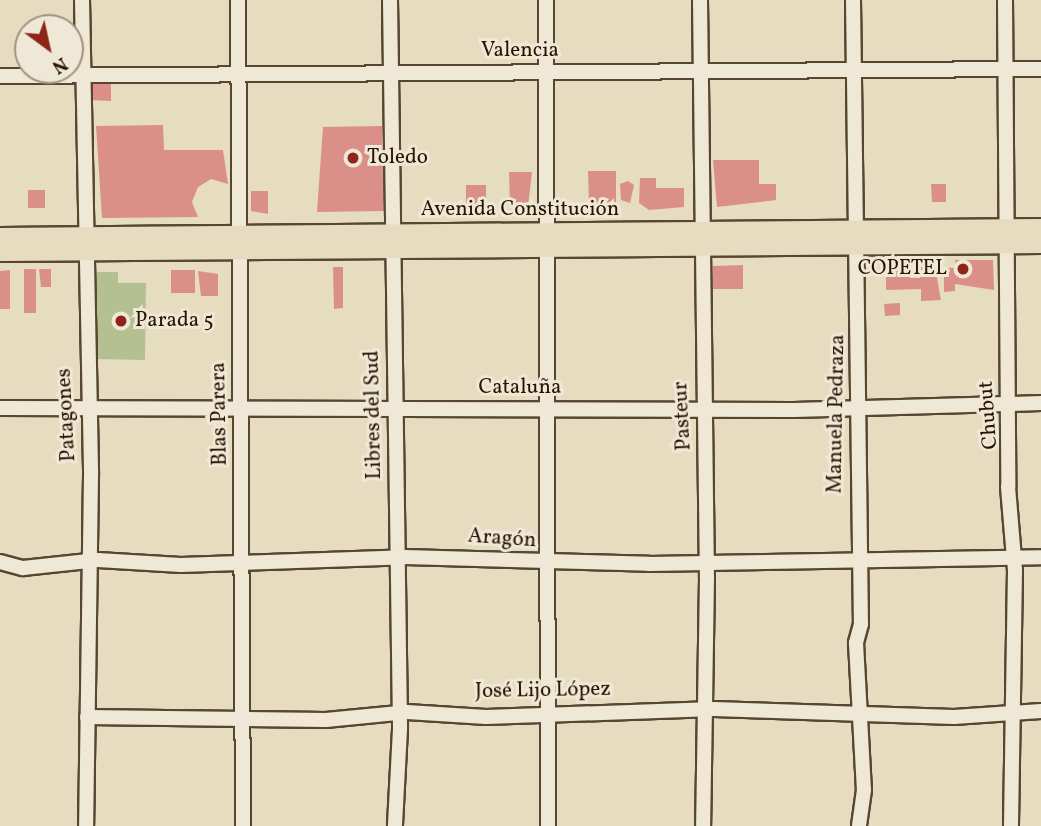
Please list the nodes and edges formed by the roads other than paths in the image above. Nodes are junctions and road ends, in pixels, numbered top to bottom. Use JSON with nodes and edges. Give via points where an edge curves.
{"nodes":[{"id":1,"x":238,"y":0,"type":"edge"},
{"id":2,"x":390,"y":0,"type":"edge"},
{"id":3,"x":546,"y":0,"type":"edge"},
{"id":4,"x":700,"y":0,"type":"edge"},
{"id":5,"x":853,"y":0,"type":"edge"},
{"id":6,"x":1005,"y":0,"type":"edge"},
{"id":7,"x":1005,"y":69,"type":"junction"},
{"id":8,"x":1041,"y":69,"type":"edge"},
{"id":9,"x":855,"y":70,"type":"junction"},
{"id":10,"x":701,"y":71,"type":"junction"},
{"id":11,"x":546,"y":72,"type":"junction"},
{"id":12,"x":391,"y":73,"type":"junction"},
{"id":13,"x":239,"y":74,"type":"junction"},
{"id":14,"x":84,"y":76,"type":"edge"},
{"id":15,"x":83,"y":84,"type":"edge"},
{"id":16,"x":1041,"y":228,"type":"edge"},
{"id":17,"x":1010,"y":236,"type":"junction"},
{"id":18,"x":0,"y":237,"type":"edge"},
{"id":19,"x":858,"y":237,"type":"junction"},
{"id":20,"x":703,"y":239,"type":"junction"},
{"id":21,"x":549,"y":240,"type":"junction"},
{"id":22,"x":395,"y":241,"type":"junction"},
{"id":23,"x":239,"y":242,"type":"junction"},
{"id":24,"x":85,"y":244,"type":"junction"},
{"id":25,"x":1041,"y":244,"type":"edge"},
{"id":26,"x":0,"y":252,"type":"edge"},
{"id":27,"x":1041,"y":403,"type":"edge"},
{"id":28,"x":1010,"y":406,"type":"junction"},
{"id":29,"x":701,"y":407,"type":"junction"},
{"id":30,"x":0,"y":408,"type":"edge"},
{"id":31,"x":242,"y":408,"type":"junction"},
{"id":32,"x":393,"y":409,"type":"junction"},
{"id":33,"x":549,"y":409,"type":"junction"},
{"id":34,"x":855,"y":409,"type":"junction"},
{"id":35,"x":89,"y":410,"type":"junction"},
{"id":36,"x":1041,"y":557,"type":"edge"},
{"id":37,"x":395,"y":560,"type":"junction"},
{"id":38,"x":0,"y":562,"type":"edge"},
{"id":39,"x":89,"y":562,"type":"junction"},
{"id":40,"x":243,"y":562,"type":"junction"},
{"id":41,"x":858,"y":562,"type":"junction"},
{"id":42,"x":1011,"y":562,"type":"junction"},
{"id":43,"x":551,"y":564,"type":"junction"},
{"id":44,"x":706,"y":564,"type":"junction"},
{"id":45,"x":705,"y":711,"type":"junction"},
{"id":46,"x":1041,"y":711,"type":"edge"},
{"id":47,"x":860,"y":712,"type":"junction"},
{"id":48,"x":1012,"y":712,"type":"junction"},
{"id":49,"x":551,"y":713,"type":"junction"},
{"id":50,"x":398,"y":715,"type":"junction"},
{"id":51,"x":244,"y":716,"type":"junction"},
{"id":52,"x":87,"y":717,"type":"junction"},
{"id":53,"x":86,"y":826,"type":"edge"},
{"id":54,"x":243,"y":826,"type":"edge"},
{"id":55,"x":394,"y":826,"type":"edge"},
{"id":56,"x":548,"y":826,"type":"edge"},
{"id":57,"x":703,"y":826,"type":"edge"},
{"id":58,"x":859,"y":826,"type":"edge"},
{"id":59,"x":1011,"y":826,"type":"edge"}],
"edges":[{"from":1,"to":13,"type":"street","name":"Blas Parera"},
{"from":2,"to":12,"type":"street","name":"Libres del Sud"},
{"from":3,"to":11,"type":"street"},
{"from":4,"to":10,"type":"street","name":"Pasteur"},
{"from":5,"to":9,"type":"street","name":"Manuela Pedraza"},
{"from":6,"to":7,"type":"street","name":"Chubut"},
{"from":7,"to":8,"type":"street","name":"Valencia"},
{"from":7,"to":9,"type":"street","name":"Valencia"},
{"from":7,"to":17,"type":"street","name":"Chubut"},
{"from":9,"to":10,"type":"street","name":"Valencia"},
{"from":9,"to":19,"type":"street","name":"Manuela Pedraza"},
{"from":10,"to":11,"type":"street","name":"Valencia"},
{"from":10,"to":20,"type":"street","name":"Pasteur"},
{"from":11,"to":12,"type":"street","name":"Valencia"},
{"from":11,"to":21,"type":"street"},
{"from":12,"to":13,"type":"street","name":"Valencia"},
{"from":12,"to":22,"type":"street","name":"Libres del Sud"},
{"from":13,"to":14,"type":"street","name":"Valencia"},
{"from":13,"to":23,"type":"street","name":"Blas Parera"},
{"from":15,"to":24,"type":"street","name":"Patagones"},
{"from":16,"to":17,"type":"main road","name":"Avenida Constitución"},
{"from":17,"to":19,"type":"main road","name":"Avenida Constitución"},
{"from":17,"to":25,"type":"main road","name":"Avenida Constitución"},
{"from":17,"to":28,"type":"street","name":"Chubut"},
{"from":18,"to":24,"type":"main road","name":"Avenida Constitución"},
{"from":19,"to":20,"type":"main road","name":"Avenida Constitución"},
{"from":19,"to":34,"type":"street","name":"Manuela Pedraza"},
{"from":20,"to":21,"type":"main road","name":"Avenida Constitución"},
{"from":20,"to":29,"type":"street","name":"Pasteur"},
{"from":21,"to":22,"type":"main road","name":"Avenida Constitución"},
{"from":21,"to":33,"type":"street"},
{"from":22,"to":23,"type":"main road","name":"Avenida Constitución"},
{"from":22,"to":32,"type":"street","name":"Libres del Sud"},
{"from":23,"to":24,"type":"main road","name":"Avenida Constitución"},
{"from":23,"to":31,"type":"street","name":"Blas Parera"},
{"from":24,"to":26,"type":"main road","name":"Avenida Constitución"},
{"from":24,"to":35,"type":"street","name":"Patagones"},
{"from":27,"to":28,"type":"street","name":"Cataluña"},
{"from":28,"to":34,"type":"street","name":"Cataluña"},
{"from":28,"to":42,"type":"street","name":"Chubut"},
{"from":29,"to":33,"type":"street","name":"Cataluña"},
{"from":29,"to":34,"type":"street","name":"Cataluña"},
{"from":29,"to":44,"type":"street","name":"Pasteur"},
{"from":30,"to":35,"type":"street","name":"Cataluña"},
{"from":31,"to":32,"type":"street","name":"Cataluña"},
{"from":31,"to":35,"type":"street","name":"Cataluña"},
{"from":31,"to":40,"type":"street","name":"Blas Parera"},
{"from":32,"to":33,"type":"street","name":"Cataluña"},
{"from":32,"to":37,"type":"street","name":"Libres del Sud"},
{"from":33,"to":43,"type":"street"},
{"from":34,"to":41,"type":"street","name":"Manuela Pedraza"},
{"from":35,"to":39,"type":"street","name":"Patagones"},
{"from":36,"to":42,"type":"street","name":"Aragón"},
{"from":37,"to":40,"type":"street","name":"Aragón"},
{"from":37,"to":43,"type":"street","name":"Aragón"},
{"from":37,"to":50,"type":"street","name":"Libres del Sud"},
{"from":38,"to":39,"type":"street","name":"Aragón","via":[[23,568]]},
{"from":39,"to":40,"type":"street","name":"Aragón"},
{"from":39,"to":52,"type":"street","name":"Patagones"},
{"from":40,"to":51,"type":"street","name":"Blas Parera"},
{"from":41,"to":42,"type":"street","name":"Aragón","via":[[919,557]]},
{"from":41,"to":44,"type":"street","name":"Aragón"},
{"from":41,"to":47,"type":"street","name":"Manuela Pedraza"},
{"from":42,"to":48,"type":"street","name":"Chubut"},
{"from":43,"to":44,"type":"street","name":"Aragón","via":[[560,558]]},
{"from":43,"to":49,"type":"street"},
{"from":44,"to":45,"type":"street","name":"Pasteur"},
{"from":45,"to":47,"type":"street","name":"José Lijo López"},
{"from":45,"to":49,"type":"street","name":"José Lijo López"},
{"from":45,"to":57,"type":"street","name":"Pasteur"},
{"from":46,"to":48,"type":"street","name":"José Lijo López"},
{"from":47,"to":48,"type":"street","name":"José Lijo López","via":[[954,717]]},
{"from":47,"to":58,"type":"street","name":"Manuela Pedraza"},
{"from":48,"to":59,"type":"street","name":"Chubut"},
{"from":49,"to":50,"type":"street","name":"José Lijo López"},
{"from":49,"to":56,"type":"street"},
{"from":50,"to":51,"type":"street","name":"José Lijo López"},
{"from":50,"to":55,"type":"street","name":"Libres del Sud"},
{"from":51,"to":52,"type":"street","name":"José Lijo López","via":[[176,721]]},
{"from":51,"to":54,"type":"street","name":"Blas Parera"},
{"from":52,"to":53,"type":"street","name":"Patagones"}]}
